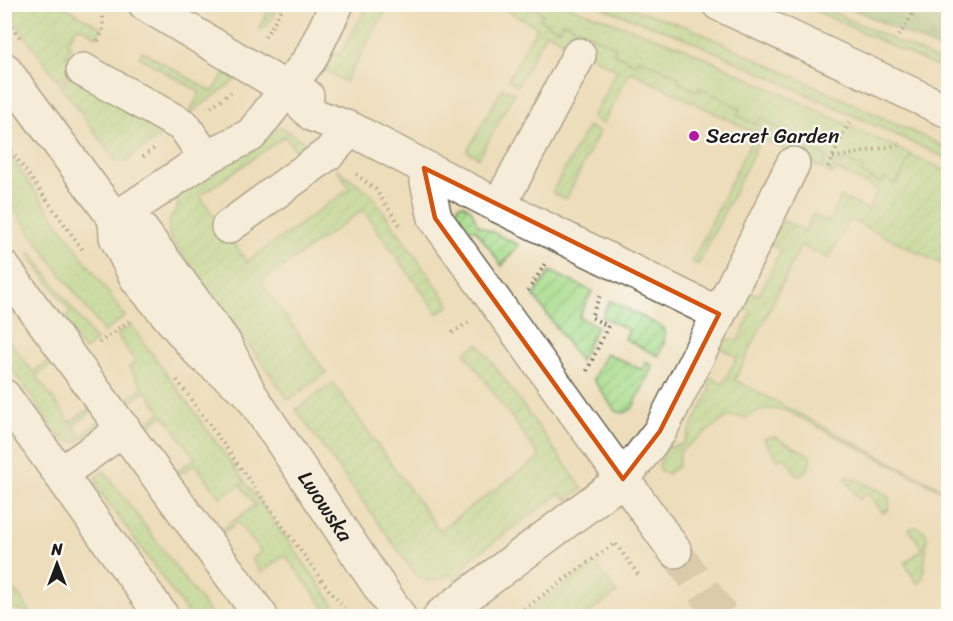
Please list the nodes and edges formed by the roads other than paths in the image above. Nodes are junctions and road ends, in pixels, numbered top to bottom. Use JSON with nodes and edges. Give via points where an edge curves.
{"nodes":[{"id":1,"x":145,"y":4,"type":"edge"},
{"id":2,"x":324,"y":4,"type":"edge"},
{"id":3,"x":337,"y":4,"type":"edge"},
{"id":4,"x":719,"y":4,"type":"edge"},
{"id":5,"x":579,"y":56,"type":"dead end"},
{"id":6,"x":284,"y":66,"type":"junction"},
{"id":7,"x":4,"y":69,"type":"edge"},
{"id":8,"x":82,"y":70,"type":"dead end"},
{"id":9,"x":948,"y":111,"type":"edge"},
{"id":10,"x":351,"y":129,"type":"junction"},
{"id":11,"x":206,"y":158,"type":"junction"},
{"id":12,"x":793,"y":164,"type":"dead end"},
{"id":13,"x":424,"y":168,"type":"junction"},
{"id":14,"x":499,"y":206,"type":"junction"},
{"id":15,"x":116,"y":219,"type":"junction"},
{"id":16,"x":228,"y":228,"type":"dead end"},
{"id":17,"x":4,"y":268,"type":"edge"},
{"id":18,"x":719,"y":314,"type":"junction"},
{"id":19,"x":4,"y":396,"type":"edge"},
{"id":20,"x":124,"y":429,"type":"junction"},
{"id":21,"x":60,"y":474,"type":"junction"},
{"id":22,"x":614,"y":496,"type":"junction"},
{"id":23,"x":675,"y":551,"type":"tunnel mouth"},
{"id":24,"x":450,"y":610,"type":"edge"},
{"id":25,"x":386,"y":612,"type":"edge"},
{"id":26,"x":162,"y":616,"type":"edge"},
{"id":27,"x":261,"y":616,"type":"edge"}],
"edges":[{"from":1,"to":6,"type":"street"},
{"from":2,"to":6,"type":"street"},
{"from":3,"to":6,"type":"street"},
{"from":4,"to":9,"type":"street"},
{"from":5,"to":14,"type":"street"},
{"from":6,"to":10,"type":"street","via":[[313,115]]},
{"from":6,"to":11,"type":"street","via":[[241,100]]},
{"from":6,"to":11,"type":"street","via":[[251,135]]},
{"from":7,"to":15,"type":"street","name":"Lwowska"},
{"from":8,"to":11,"type":"street","via":[[184,126]]},
{"from":10,"to":13,"type":"street"},
{"from":10,"to":16,"type":"street","via":[[329,153]]},
{"from":11,"to":15,"type":"street"},
{"from":12,"to":18,"type":"street"},
{"from":13,"to":14,"type":"street"},
{"from":13,"to":22,"type":"street","via":[[435,218]]},
{"from":14,"to":18,"type":"street"},
{"from":15,"to":25,"type":"street","name":"Lwowska","via":[[117,237],[137,279],[201,354],[250,394]]},
{"from":17,"to":20,"type":"street"},
{"from":18,"to":22,"type":"street","via":[[660,431]]},
{"from":19,"to":21,"type":"street"},
{"from":20,"to":21,"type":"street"},
{"from":20,"to":27,"type":"street"},
{"from":21,"to":26,"type":"street"},
{"from":22,"to":23,"type":"street"},
{"from":22,"to":24,"type":"street"}]}
